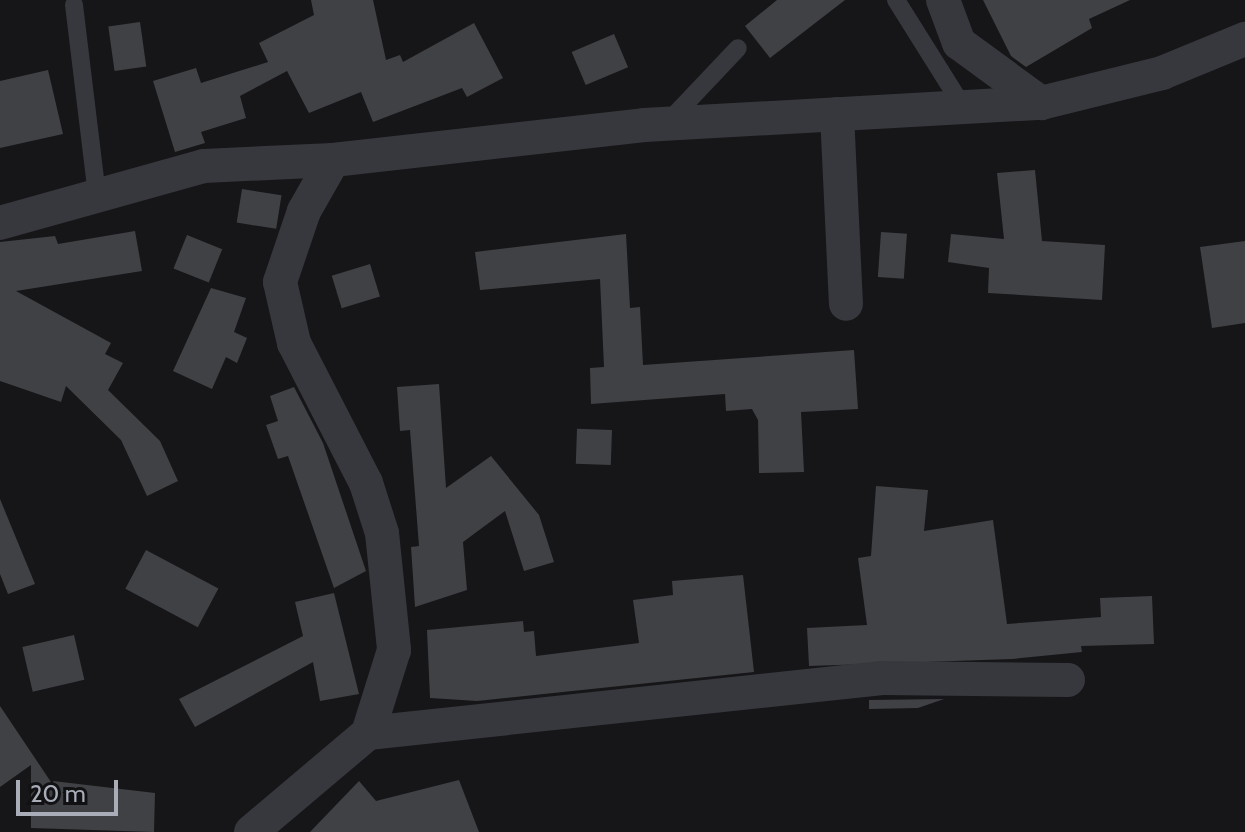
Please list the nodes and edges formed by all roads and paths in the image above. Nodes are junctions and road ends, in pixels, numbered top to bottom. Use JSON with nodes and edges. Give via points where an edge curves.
{"nodes":[{"id":1,"x":896,"y":0,"type":"edge"},
{"id":2,"x":943,"y":0,"type":"edge"},
{"id":3,"x":74,"y":5,"type":"dead end"},
{"id":4,"x":1245,"y":39,"type":"edge"},
{"id":5,"x":738,"y":48,"type":"dead end"},
{"id":6,"x":1041,"y":103,"type":"junction"},
{"id":7,"x":963,"y":107,"type":"junction"},
{"id":8,"x":837,"y":114,"type":"junction"},
{"id":9,"x":667,"y":123,"type":"junction"},
{"id":10,"x":333,"y":160,"type":"junction"},
{"id":11,"x":97,"y":196,"type":"junction"},
{"id":12,"x":0,"y":223,"type":"edge"},
{"id":13,"x":846,"y":304,"type":"dead end"},
{"id":14,"x":1068,"y":680,"type":"dead end"},
{"id":15,"x":368,"y":733,"type":"junction"},
{"id":16,"x":251,"y":832,"type":"edge"}],
"edges":[{"from":1,"to":7,"type":"lane"},
{"from":2,"to":6,"type":"street","via":[[959,43]]},
{"from":3,"to":11,"type":"lane"},
{"from":4,"to":6,"type":"street","via":[[1162,73]]},
{"from":5,"to":9,"type":"lane"},
{"from":6,"to":7,"type":"street"},
{"from":7,"to":8,"type":"street"},
{"from":8,"to":9,"type":"street"},
{"from":8,"to":13,"type":"street"},
{"from":9,"to":10,"type":"street"},
{"from":10,"to":11,"type":"street","via":[[204,166]]},
{"from":10,"to":15,"type":"street","via":[[304,211],[280,282],[294,343],[366,483],[382,533],[394,650]]},
{"from":11,"to":12,"type":"street"},
{"from":14,"to":15,"type":"street","via":[[882,678]]},
{"from":15,"to":16,"type":"street"}]}
